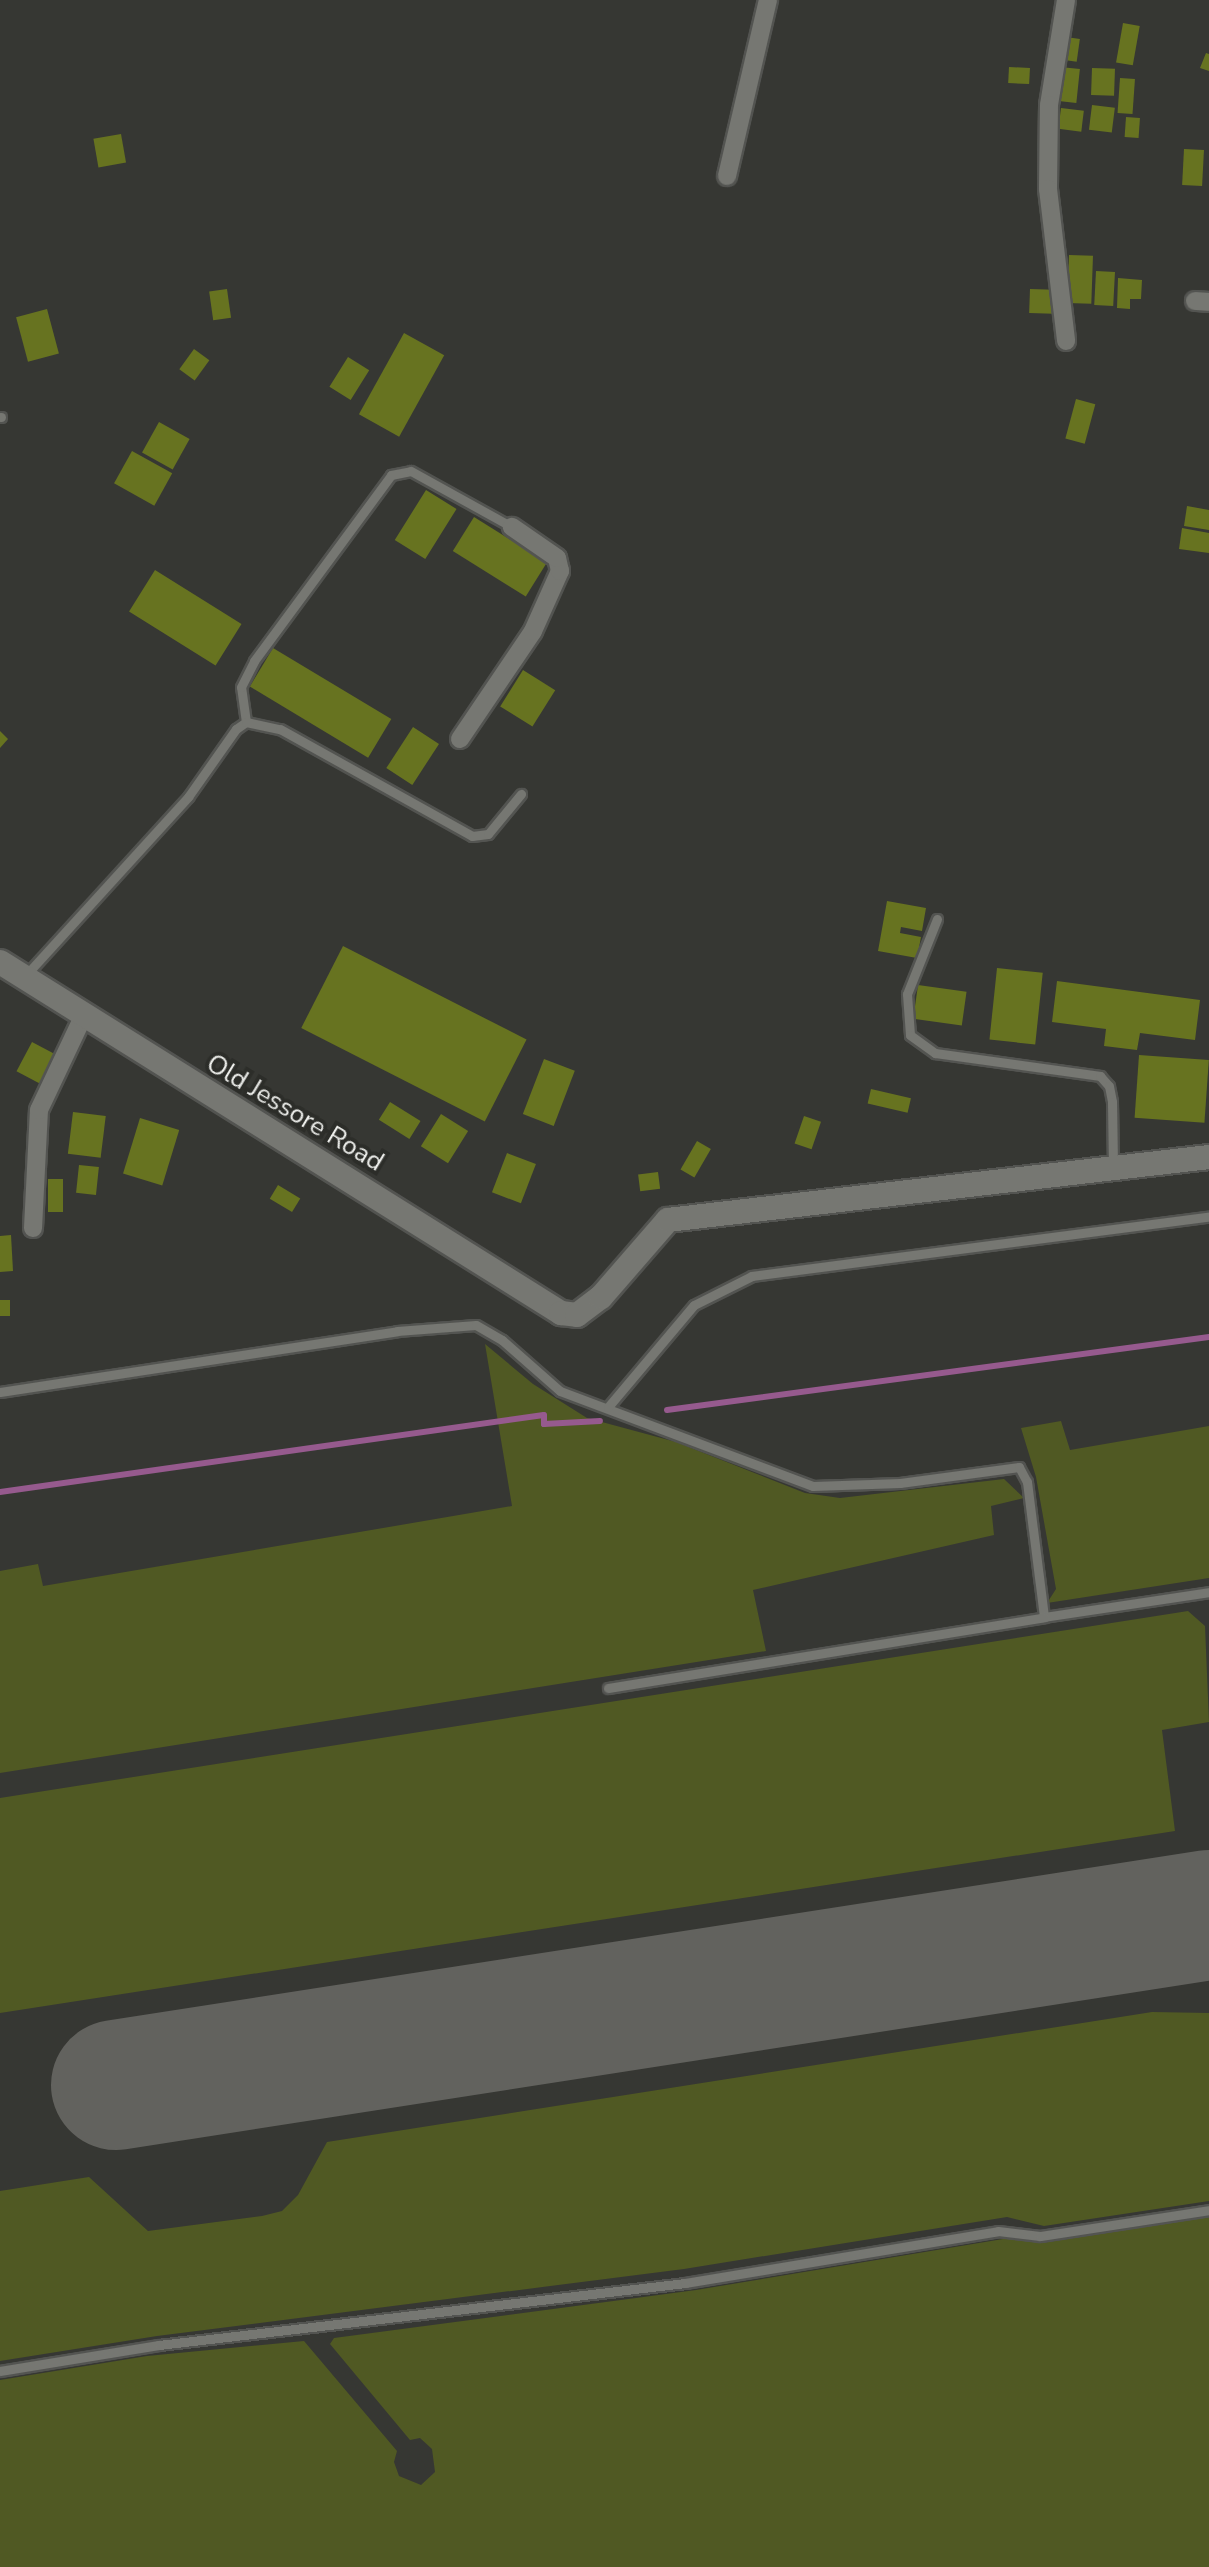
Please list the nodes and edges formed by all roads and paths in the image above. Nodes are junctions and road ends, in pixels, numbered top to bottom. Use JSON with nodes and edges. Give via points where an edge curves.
{"nodes":[{"id":1,"x":768,"y":0,"type":"edge"},
{"id":2,"x":1066,"y":0,"type":"edge"},
{"id":3,"x":727,"y":176,"type":"dead end"},
{"id":4,"x":1066,"y":341,"type":"dead end"},
{"id":5,"x":512,"y":527,"type":"joint"},
{"id":6,"x":246,"y":722,"type":"junction"},
{"id":7,"x":460,"y":739,"type":"dead end"},
{"id":8,"x":521,"y":794,"type":"dead end"},
{"id":9,"x":937,"y":919,"type":"dead end"},
{"id":10,"x":0,"y":962,"type":"edge"},
{"id":11,"x":24,"y":977,"type":"junction"},
{"id":12,"x":84,"y":1015,"type":"junction"},
{"id":13,"x":1209,"y":1157,"type":"edge"},
{"id":14,"x":1113,"y":1169,"type":"junction"},
{"id":15,"x":1209,"y":1217,"type":"edge"},
{"id":16,"x":33,"y":1228,"type":"dead end"},
{"id":17,"x":0,"y":1392,"type":"edge"},
{"id":18,"x":608,"y":1407,"type":"junction"},
{"id":19,"x":1209,"y":1592,"type":"edge"},
{"id":20,"x":1044,"y":1617,"type":"junction"},
{"id":21,"x":608,"y":1688,"type":"dead end"},
{"id":22,"x":1209,"y":2210,"type":"edge"},
{"id":23,"x":0,"y":2371,"type":"edge"}],
"edges":[{"from":1,"to":3,"type":"street"},
{"from":2,"to":4,"type":"street","via":[[1049,105],[1048,189]]},
{"from":5,"to":6,"type":"lane","via":[[411,471],[391,475],[254,661],[241,687]]},
{"from":5,"to":7,"type":"street","via":[[557,558],[560,571],[533,631]]},
{"from":6,"to":8,"type":"lane","via":[[280,729],[472,836],[488,834]]},
{"from":6,"to":11,"type":"lane","via":[[188,797]]},
{"from":9,"to":14,"type":"lane","via":[[907,994],[910,1035],[935,1053],[1100,1076],[1112,1102]]},
{"from":10,"to":11,"type":"street","name":"Old Jessore Road"},
{"from":11,"to":12,"type":"street","name":"Old Jessore Road"},
{"from":12,"to":14,"type":"street","name":"Old Jessore Road","via":[[561,1313],[577,1315],[601,1297],[668,1220]]},
{"from":12,"to":16,"type":"street","via":[[39,1110]]},
{"from":13,"to":14,"type":"street"},
{"from":15,"to":18,"type":"lane","via":[[752,1276],[694,1305]]},
{"from":17,"to":18,"type":"lane","via":[[397,1331],[476,1325],[502,1340],[560,1391]]},
{"from":18,"to":20,"type":"lane","via":[[813,1486],[900,1483],[1019,1467],[1027,1482]]},
{"from":19,"to":20,"type":"lane"},
{"from":20,"to":21,"type":"lane"},
{"from":22,"to":23,"type":"lane","via":[[1040,2236],[998,2231],[685,2283],[159,2345]]}]}
